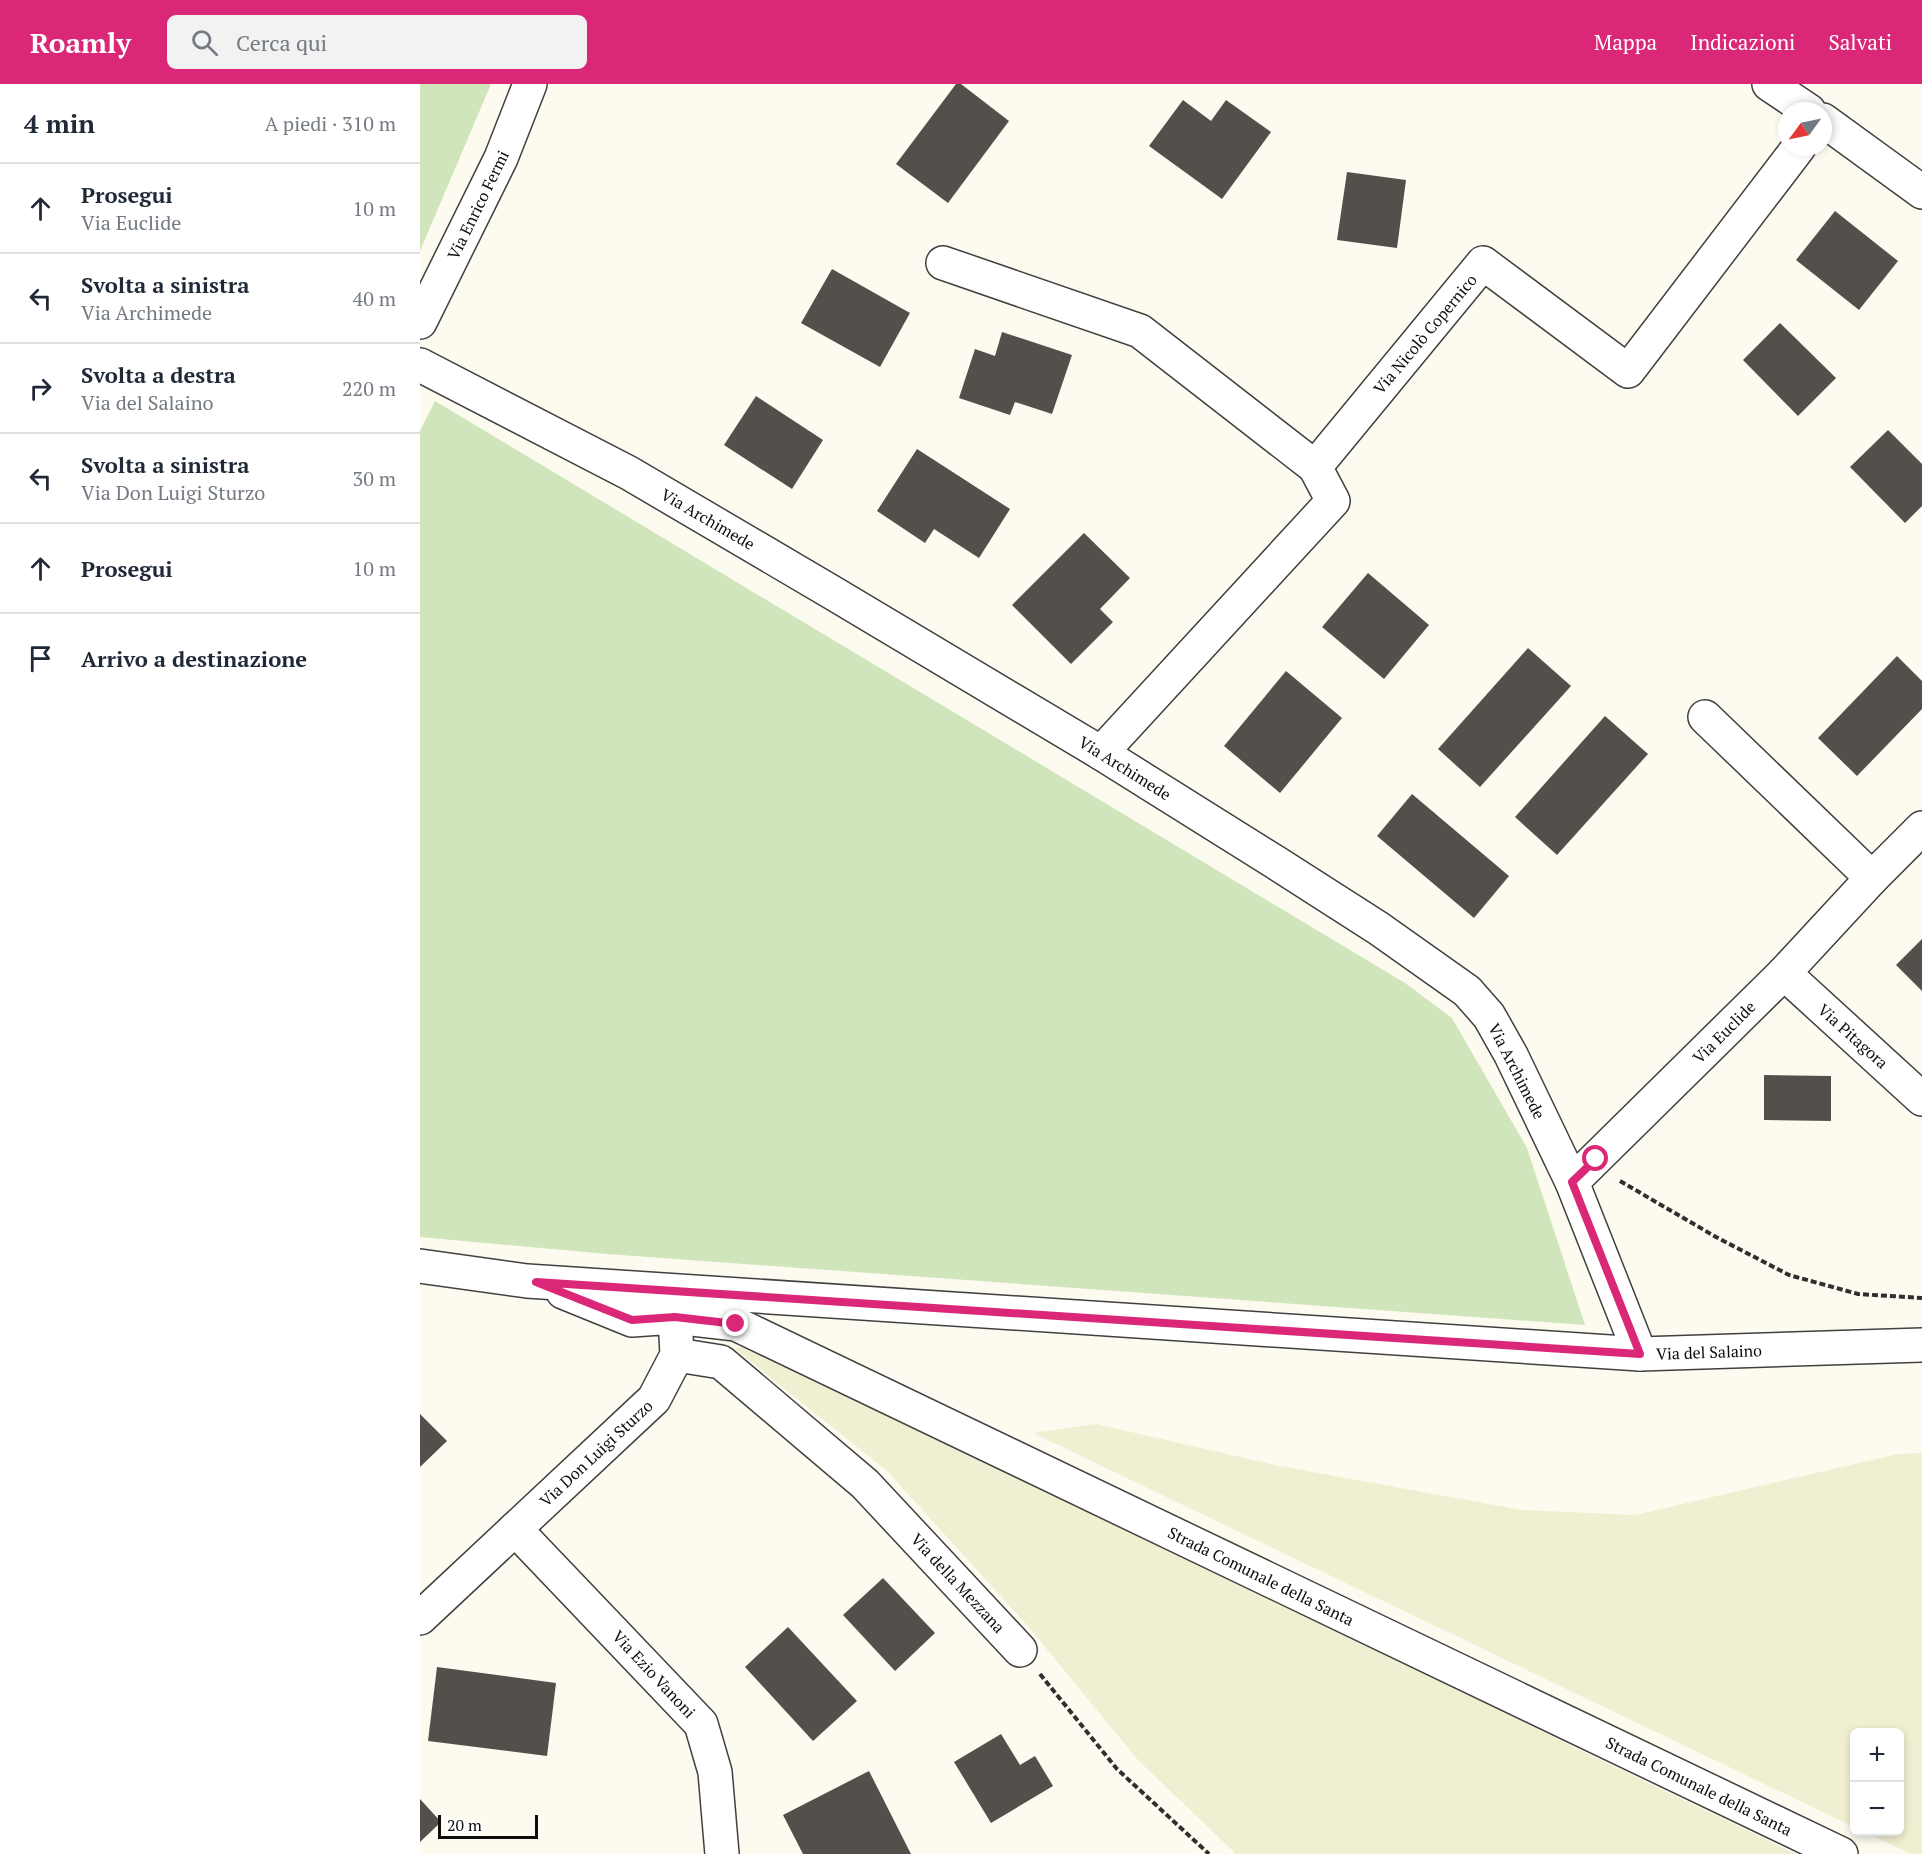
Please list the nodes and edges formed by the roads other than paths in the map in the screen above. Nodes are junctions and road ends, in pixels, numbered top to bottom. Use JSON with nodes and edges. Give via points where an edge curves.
{"nodes":[{"id":1,"x":530,"y":84,"type":"edge"},
{"id":2,"x":1769,"y":84,"type":"edge"},
{"id":3,"x":1796,"y":102,"type":"edge"},
{"id":4,"x":1832,"y":127,"type":"edge"},
{"id":5,"x":1792,"y":156,"type":"edge"},
{"id":6,"x":1922,"y":192,"type":"edge"},
{"id":7,"x":943,"y":263,"type":"dead end"},
{"id":8,"x":420,"y":322,"type":"edge"},
{"id":9,"x":420,"y":365,"type":"edge"},
{"id":10,"x":1315,"y":467,"type":"junction"},
{"id":11,"x":1705,"y":717,"type":"dead end"},
{"id":12,"x":1101,"y":753,"type":"junction"},
{"id":13,"x":1922,"y":828,"type":"edge"},
{"id":14,"x":1872,"y":878,"type":"junction"},
{"id":15,"x":1784,"y":973,"type":"junction"},
{"id":16,"x":1922,"y":1098,"type":"edge"},
{"id":17,"x":1572,"y":1182,"type":"junction"},
{"id":18,"x":420,"y":1266,"type":"edge"},
{"id":19,"x":536,"y":1282,"type":"junction"},
{"id":20,"x":675,"y":1317,"type":"junction"},
{"id":21,"x":1922,"y":1345,"type":"edge"},
{"id":22,"x":677,"y":1354,"type":"junction"},
{"id":23,"x":1640,"y":1354,"type":"junction"},
{"id":24,"x":515,"y":1529,"type":"junction"},
{"id":25,"x":420,"y":1618,"type":"edge"},
{"id":26,"x":1020,"y":1650,"type":"road end"},
{"id":27,"x":722,"y":1854,"type":"edge"},
{"id":28,"x":1841,"y":1854,"type":"edge"}],
"edges":[{"from":1,"to":8,"type":"street","name":"Via Enrico Fermi","via":[[501,159]]},
{"from":2,"to":3,"type":"street"},
{"from":4,"to":6,"type":"street"},
{"from":5,"to":10,"type":"street","name":"Via Nicolò Copernico","via":[[1628,371],[1484,263]]},
{"from":7,"to":10,"type":"street","via":[[1140,331]]},
{"from":9,"to":12,"type":"street","name":"Via Archimede","via":[[628,473]]},
{"from":10,"to":12,"type":"street","via":[[1333,501]]},
{"from":11,"to":14,"type":"street"},
{"from":12,"to":17,"type":"street","name":"Via Archimede","via":[[1378,928],[1467,992],[1490,1016]]},
{"from":13,"to":14,"type":"street","name":"Via Euclide"},
{"from":14,"to":15,"type":"street","name":"Via Euclide"},
{"from":15,"to":16,"type":"street","name":"Via Pitagora"},
{"from":15,"to":17,"type":"street","name":"Via Euclide"},
{"from":17,"to":23,"type":"street","name":"Via Archimede"},
{"from":18,"to":19,"type":"street","name":"Via del Salaino"},
{"from":19,"to":20,"type":"street","via":[[632,1320]]},
{"from":19,"to":23,"type":"street","name":"Via del Salaino"},
{"from":20,"to":22,"type":"street"},
{"from":20,"to":28,"type":"street","name":"Strada Comunale della Santa","via":[[736,1324]]},
{"from":21,"to":23,"type":"street","name":"Via del Salaino"},
{"from":22,"to":24,"type":"street","name":"Via Don Luigi Sturzo","via":[[654,1399]]},
{"from":22,"to":26,"type":"street","name":"Via della Mezzana","via":[[721,1362],[866,1484]]},
{"from":24,"to":25,"type":"street","name":"Via Don Luigi Sturzo"},
{"from":24,"to":27,"type":"street","name":"Via Ezio Vanoni","via":[[701,1724],[715,1772]]}]}
